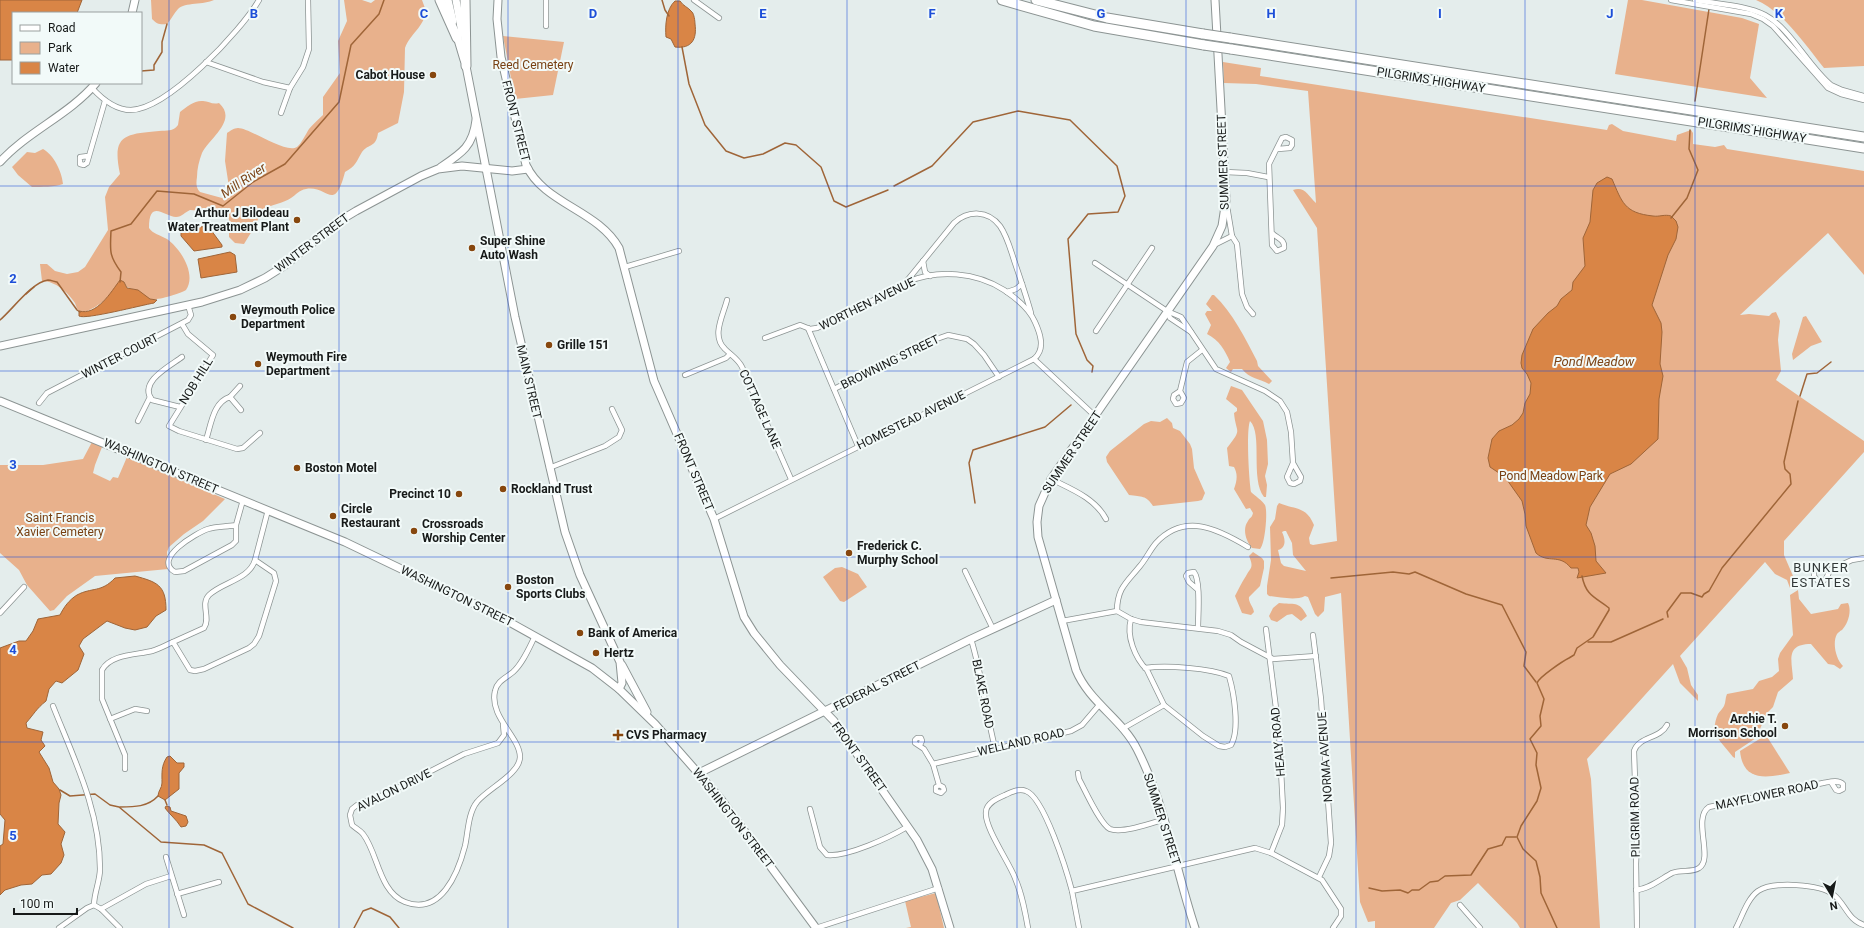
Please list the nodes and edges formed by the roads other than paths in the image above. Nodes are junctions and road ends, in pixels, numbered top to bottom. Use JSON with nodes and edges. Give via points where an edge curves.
{"nodes":[{"id":1,"x":134,"y":0,"type":"edge"},
{"id":2,"x":259,"y":0,"type":"edge"},
{"id":3,"x":308,"y":0,"type":"edge"},
{"id":4,"x":440,"y":0,"type":"edge"},
{"id":5,"x":448,"y":0,"type":"edge"},
{"id":6,"x":456,"y":0,"type":"edge"},
{"id":7,"x":465,"y":0,"type":"edge"},
{"id":8,"x":498,"y":0,"type":"edge"},
{"id":9,"x":546,"y":0,"type":"edge"},
{"id":10,"x":694,"y":0,"type":"edge"},
{"id":11,"x":1002,"y":0,"type":"edge"},
{"id":12,"x":1036,"y":0,"type":"edge"},
{"id":13,"x":1215,"y":0,"type":"edge"},
{"id":14,"x":1671,"y":0,"type":"edge"},
{"id":15,"x":1695,"y":0,"type":"edge"},
{"id":16,"x":1746,"y":11,"type":"junction"},
{"id":17,"x":132,"y":12,"type":"edge"},
{"id":18,"x":719,"y":18,"type":"dead end"},
{"id":19,"x":546,"y":26,"type":"dead end"},
{"id":20,"x":457,"y":38,"type":"junction"},
{"id":21,"x":206,"y":62,"type":"junction"},
{"id":22,"x":466,"y":66,"type":"junction"},
{"id":23,"x":94,"y":85,"type":"edge"},
{"id":24,"x":290,"y":88,"type":"junction"},
{"id":25,"x":1863,"y":98,"type":"edge"},
{"id":26,"x":105,"y":101,"type":"junction"},
{"id":27,"x":281,"y":113,"type":"dead end"},
{"id":28,"x":476,"y":119,"type":"junction"},
{"id":29,"x":1864,"y":137,"type":"edge"},
{"id":30,"x":1864,"y":148,"type":"edge"},
{"id":31,"x":1278,"y":149,"type":"dead end"},
{"id":32,"x":88,"y":156,"type":"dead end"},
{"id":33,"x":0,"y":162,"type":"edge"},
{"id":34,"x":485,"y":168,"type":"junction"},
{"id":35,"x":438,"y":169,"type":"junction"},
{"id":36,"x":528,"y":169,"type":"junction"},
{"id":37,"x":1225,"y":172,"type":"junction"},
{"id":38,"x":1268,"y":177,"type":"junction"},
{"id":39,"x":1226,"y":200,"type":"junction"},
{"id":40,"x":1272,"y":233,"type":"dead end"},
{"id":41,"x":1232,"y":236,"type":"junction"},
{"id":42,"x":1213,"y":246,"type":"junction"},
{"id":43,"x":1152,"y":248,"type":"dead end"},
{"id":44,"x":679,"y":251,"type":"dead end"},
{"id":45,"x":923,"y":261,"type":"junction"},
{"id":46,"x":1095,"y":263,"type":"dead end"},
{"id":47,"x":625,"y":267,"type":"junction"},
{"id":48,"x":930,"y":276,"type":"junction"},
{"id":49,"x":905,"y":283,"type":"junction"},
{"id":50,"x":1022,"y":284,"type":"junction"},
{"id":51,"x":1127,"y":285,"type":"junction"},
{"id":52,"x":1007,"y":292,"type":"junction"},
{"id":53,"x":727,"y":300,"type":"dead end"},
{"id":54,"x":188,"y":305,"type":"junction"},
{"id":55,"x":1167,"y":311,"type":"junction"},
{"id":56,"x":1252,"y":314,"type":"dead end"},
{"id":57,"x":1033,"y":316,"type":"junction"},
{"id":58,"x":182,"y":324,"type":"junction"},
{"id":59,"x":808,"y":328,"type":"junction"},
{"id":60,"x":1096,"y":331,"type":"dead end"},
{"id":61,"x":765,"y":338,"type":"dead end"},
{"id":62,"x":0,"y":346,"type":"edge"},
{"id":63,"x":1202,"y":350,"type":"junction"},
{"id":64,"x":730,"y":354,"type":"junction"},
{"id":65,"x":182,"y":357,"type":"dead end"},
{"id":66,"x":1034,"y":359,"type":"junction"},
{"id":67,"x":685,"y":375,"type":"dead end"},
{"id":68,"x":999,"y":377,"type":"junction"},
{"id":69,"x":240,"y":386,"type":"dead end"},
{"id":70,"x":834,"y":389,"type":"junction"},
{"id":71,"x":1180,"y":391,"type":"dead end"},
{"id":72,"x":150,"y":397,"type":"junction"},
{"id":73,"x":230,"y":397,"type":"junction"},
{"id":74,"x":0,"y":401,"type":"edge"},
{"id":75,"x":39,"y":403,"type":"dead end"},
{"id":76,"x":180,"y":407,"type":"junction"},
{"id":77,"x":612,"y":409,"type":"dead end"},
{"id":78,"x":241,"y":410,"type":"dead end"},
{"id":79,"x":1095,"y":416,"type":"junction"},
{"id":80,"x":138,"y":421,"type":"dead end"},
{"id":81,"x":260,"y":433,"type":"dead end"},
{"id":82,"x":206,"y":440,"type":"junction"},
{"id":83,"x":858,"y":446,"type":"junction"},
{"id":84,"x":1293,"y":463,"type":"dead end"},
{"id":85,"x":549,"y":468,"type":"junction"},
{"id":86,"x":791,"y":479,"type":"junction"},
{"id":87,"x":1050,"y":479,"type":"junction"},
{"id":88,"x":243,"y":500,"type":"junction"},
{"id":89,"x":268,"y":510,"type":"junction"},
{"id":90,"x":714,"y":519,"type":"junction"},
{"id":91,"x":1106,"y":519,"type":"dead end"},
{"id":92,"x":236,"y":525,"type":"junction"},
{"id":93,"x":1248,"y":546,"type":"dead end"},
{"id":94,"x":1864,"y":558,"type":"edge"},
{"id":95,"x":255,"y":560,"type":"junction"},
{"id":96,"x":1830,"y":570,"type":"dead end"},
{"id":97,"x":965,"y":571,"type":"dead end"},
{"id":98,"x":24,"y":587,"type":"dead end"},
{"id":99,"x":1198,"y":589,"type":"dead end"},
{"id":100,"x":1056,"y":600,"type":"junction"},
{"id":101,"x":1117,"y":611,"type":"junction"},
{"id":102,"x":0,"y":613,"type":"edge"},
{"id":103,"x":1131,"y":619,"type":"junction"},
{"id":104,"x":1062,"y":620,"type":"junction"},
{"id":105,"x":1198,"y":628,"type":"junction"},
{"id":106,"x":994,"y":629,"type":"junction"},
{"id":107,"x":1266,"y":629,"type":"dead end"},
{"id":108,"x":1313,"y":635,"type":"dead end"},
{"id":109,"x":535,"y":636,"type":"junction"},
{"id":110,"x":971,"y":639,"type":"junction"},
{"id":111,"x":173,"y":642,"type":"junction"},
{"id":112,"x":1316,"y":656,"type":"junction"},
{"id":113,"x":1269,"y":657,"type":"junction"},
{"id":114,"x":620,"y":662,"type":"junction"},
{"id":115,"x":1145,"y":668,"type":"junction"},
{"id":116,"x":627,"y":675,"type":"junction"},
{"id":117,"x":621,"y":690,"type":"junction"},
{"id":118,"x":1100,"y":704,"type":"junction"},
{"id":119,"x":1164,"y":705,"type":"junction"},
{"id":120,"x":53,"y":706,"type":"dead end"},
{"id":121,"x":147,"y":711,"type":"dead end"},
{"id":122,"x":826,"y":712,"type":"junction"},
{"id":123,"x":110,"y":719,"type":"junction"},
{"id":124,"x":504,"y":724,"type":"junction"},
{"id":125,"x":655,"y":724,"type":"junction"},
{"id":126,"x":1667,"y":725,"type":"dead end"},
{"id":127,"x":1122,"y":729,"type":"junction"},
{"id":128,"x":920,"y":745,"type":"dead end"},
{"id":129,"x":995,"y":748,"type":"junction"},
{"id":130,"x":933,"y":764,"type":"junction"},
{"id":131,"x":125,"y":769,"type":"dead end"},
{"id":132,"x":699,"y":773,"type":"junction"},
{"id":133,"x":1078,"y":773,"type":"dead end"},
{"id":134,"x":1832,"y":782,"type":"junction"},
{"id":135,"x":939,"y":785,"type":"dead end"},
{"id":136,"x":810,"y":809,"type":"dead end"},
{"id":137,"x":1165,"y":819,"type":"junction"},
{"id":138,"x":907,"y":827,"type":"junction"},
{"id":139,"x":1271,"y":852,"type":"junction"},
{"id":140,"x":166,"y":857,"type":"dead end"},
{"id":141,"x":1178,"y":867,"type":"junction"},
{"id":142,"x":171,"y":876,"type":"junction"},
{"id":143,"x":1319,"y":877,"type":"junction"},
{"id":144,"x":219,"y":882,"type":"dead end"},
{"id":145,"x":939,"y":888,"type":"junction"},
{"id":146,"x":1636,"y":890,"type":"junction"},
{"id":147,"x":1072,"y":891,"type":"junction"},
{"id":148,"x":177,"y":894,"type":"junction"},
{"id":149,"x":94,"y":905,"type":"junction"},
{"id":150,"x":1460,"y":905,"type":"dead end"},
{"id":151,"x":101,"y":909,"type":"junction"},
{"id":152,"x":184,"y":915,"type":"dead end"},
{"id":153,"x":1864,"y":925,"type":"edge"},
{"id":154,"x":1478,"y":927,"type":"edge"},
{"id":155,"x":59,"y":928,"type":"edge"},
{"id":156,"x":120,"y":928,"type":"edge"},
{"id":157,"x":816,"y":928,"type":"edge"},
{"id":158,"x":950,"y":928,"type":"edge"},
{"id":159,"x":1028,"y":928,"type":"edge"},
{"id":160,"x":1079,"y":928,"type":"edge"},
{"id":161,"x":1195,"y":928,"type":"edge"},
{"id":162,"x":1333,"y":928,"type":"edge"},
{"id":163,"x":1637,"y":928,"type":"edge"},
{"id":164,"x":1736,"y":928,"type":"edge"}],
"edges":[{"from":1,"to":17,"type":"main road"},
{"from":2,"to":21,"type":"street","via":[[238,30]]},
{"from":3,"to":24,"type":"street","via":[[309,49],[303,67]]},
{"from":4,"to":20,"type":"highway"},
{"from":5,"to":20,"type":"main road","name":"MAIN STREET"},
{"from":6,"to":22,"type":"main road","name":"MAIN STREET"},
{"from":7,"to":22,"type":"highway"},
{"from":8,"to":36,"type":"main road","name":"FRONT STREET","via":[[501,57]]},
{"from":9,"to":19,"type":"street"},
{"from":10,"to":18,"type":"street"},
{"from":11,"to":30,"type":"highway","name":"PILGRIMS HIGHWAY","bridge":true,"via":[[1094,26],[1204,45]]},
{"from":12,"to":29,"type":"highway","name":"PILGRIMS HIGHWAY","bridge":true,"via":[[1107,18],[1203,34]]},
{"from":13,"to":37,"type":"main road","name":"SUMMER STREET"},
{"from":14,"to":16,"type":"street"},
{"from":15,"to":16,"type":"street"},
{"from":16,"to":25,"type":"street","via":[[1766,20],[1782,32],[1834,92]]},
{"from":20,"to":22,"type":"main road","name":"MAIN STREET"},
{"from":21,"to":24,"type":"street","via":[[263,82]]},
{"from":21,"to":26,"type":"street","via":[[176,88],[146,106],[125,109]]},
{"from":22,"to":28,"type":"main road","name":"MAIN STREET"},
{"from":23,"to":26,"type":"street"},
{"from":23,"to":33,"type":"main road","via":[[68,109],[30,136]]},
{"from":24,"to":27,"type":"street"},
{"from":26,"to":32,"type":"street"},
{"from":28,"to":34,"type":"main road","name":"MAIN STREET"},
{"from":28,"to":35,"type":"main road","via":[[473,137],[466,149]]},
{"from":31,"to":38,"type":"street","via":[[1270,159]]},
{"from":34,"to":35,"type":"main road","name":"WINTER STREET","via":[[456,166]]},
{"from":34,"to":36,"type":"main road","name":"WINTER STREET","via":[[512,171]]},
{"from":34,"to":85,"type":"main road","name":"MAIN STREET"},
{"from":35,"to":54,"type":"main road","name":"WINTER STREET","via":[[352,213],[296,258],[265,278],[232,293]]},
{"from":36,"to":47,"type":"main road","name":"FRONT STREET","via":[[543,187],[609,234]]},
{"from":37,"to":38,"type":"street"},
{"from":37,"to":39,"type":"main road","name":"SUMMER STREET"},
{"from":38,"to":40,"type":"street"},
{"from":39,"to":41,"type":"street"},
{"from":39,"to":42,"type":"main road","name":"SUMMER STREET","via":[[1222,226]]},
{"from":41,"to":42,"type":"street"},
{"from":41,"to":56,"type":"street","via":[[1237,244],[1244,299]]},
{"from":42,"to":55,"type":"main road","name":"SUMMER STREET"},
{"from":43,"to":51,"type":"street"},
{"from":44,"to":47,"type":"street"},
{"from":45,"to":48,"type":"street","via":[[925,272]]},
{"from":45,"to":49,"type":"street"},
{"from":45,"to":50,"type":"street","via":[[949,226],[958,219],[983,214],[996,221],[1003,231]]},
{"from":46,"to":51,"type":"street"},
{"from":47,"to":90,"type":"main road","name":"FRONT STREET","via":[[654,381]]},
{"from":48,"to":49,"type":"street","name":"WORTHEN AVENUE"},
{"from":48,"to":52,"type":"street","name":"WORTHEN AVENUE","via":[[954,274],[976,277]]},
{"from":49,"to":59,"type":"street","name":"WORTHEN AVENUE","via":[[817,328]]},
{"from":50,"to":52,"type":"street"},
{"from":50,"to":57,"type":"street"},
{"from":51,"to":55,"type":"street"},
{"from":51,"to":60,"type":"street"},
{"from":52,"to":57,"type":"street","name":"WORTHEN AVENUE"},
{"from":53,"to":64,"type":"street","name":"COTTAGE LANE","via":[[717,338]]},
{"from":54,"to":58,"type":"street","via":[[190,318]]},
{"from":54,"to":62,"type":"main road","name":"WINTER STREET"},
{"from":55,"to":63,"type":"street","via":[[1181,317]]},
{"from":55,"to":79,"type":"main road","name":"SUMMER STREET"},
{"from":57,"to":66,"type":"street","name":"WORTHEN AVENUE","via":[[1041,342],[1040,352]]},
{"from":58,"to":75,"type":"street","name":"WINTER COURT","via":[[47,393]]},
{"from":58,"to":76,"type":"street","name":"NOB HILL","via":[[188,334],[212,355]]},
{"from":59,"to":61,"type":"street","name":"WORTHEN AVENUE","via":[[804,325],[796,326]]},
{"from":59,"to":70,"type":"street"},
{"from":63,"to":71,"type":"street","via":[[1187,362]]},
{"from":63,"to":84,"type":"street","via":[[1216,369],[1265,390],[1283,405],[1291,424]]},
{"from":64,"to":67,"type":"street"},
{"from":64,"to":86,"type":"street","name":"COTTAGE LANE","via":[[742,367]]},
{"from":65,"to":72,"type":"street","via":[[150,383]]},
{"from":66,"to":68,"type":"street","name":"HOMESTEAD AVENUE"},
{"from":66,"to":79,"type":"street"},
{"from":68,"to":70,"type":"street","name":"BROWNING STREET","via":[[974,344],[962,337],[948,336],[932,340]]},
{"from":68,"to":83,"type":"street","name":"HOMESTEAD AVENUE"},
{"from":69,"to":73,"type":"street"},
{"from":70,"to":83,"type":"street"},
{"from":72,"to":76,"type":"street","via":[[156,402]]},
{"from":72,"to":80,"type":"street"},
{"from":73,"to":78,"type":"street"},
{"from":73,"to":82,"type":"street","via":[[218,406]]},
{"from":74,"to":88,"type":"main road","name":"WASHINGTON STREET"},
{"from":76,"to":82,"type":"street","name":"NOB HILL","via":[[170,426]]},
{"from":77,"to":85,"type":"street","via":[[622,427],[621,435],[604,446]]},
{"from":79,"to":87,"type":"main road","name":"SUMMER STREET"},
{"from":81,"to":82,"type":"street","via":[[243,448],[237,449]]},
{"from":83,"to":86,"type":"street","name":"HOMESTEAD AVENUE"},
{"from":85,"to":114,"type":"main road","name":"MAIN STREET","via":[[572,553]]},
{"from":86,"to":90,"type":"street","name":"HOMESTEAD AVENUE"},
{"from":87,"to":91,"type":"street","via":[[1097,506]]},
{"from":87,"to":100,"type":"main road","name":"SUMMER STREET","via":[[1039,506],[1037,529]]},
{"from":88,"to":89,"type":"main road","name":"WASHINGTON STREET"},
{"from":88,"to":92,"type":"street"},
{"from":89,"to":95,"type":"street"},
{"from":89,"to":109,"type":"main road","name":"WASHINGTON STREET","via":[[375,556]]},
{"from":90,"to":122,"type":"main road","name":"FRONT STREET","via":[[740,605],[748,623],[780,665]]},
{"from":92,"to":92,"type":"street","via":[[210,528],[191,538],[171,554],[168,561],[170,568],[175,572],[184,571],[232,545],[236,541]]},
{"from":93,"to":101,"type":"street","via":[[1222,531],[1206,527],[1186,526],[1172,531],[1154,545],[1144,562],[1125,583],[1119,595]]},
{"from":94,"to":96,"type":"street","via":[[1852,560]]},
{"from":95,"to":111,"type":"street","via":[[250,570],[209,595],[204,628]]},
{"from":95,"to":111,"type":"street","via":[[274,573],[276,581],[259,636],[254,644],[195,671],[188,668]]},
{"from":97,"to":106,"type":"street"},
{"from":98,"to":102,"type":"street"},
{"from":99,"to":105,"type":"street"},
{"from":100,"to":104,"type":"main road","name":"SUMMER STREET"},
{"from":100,"to":106,"type":"main road","name":"FEDERAL STREET"},
{"from":101,"to":103,"type":"street"},
{"from":101,"to":104,"type":"street"},
{"from":103,"to":105,"type":"street"},
{"from":103,"to":115,"type":"street","via":[[1129,633],[1135,653]]},
{"from":104,"to":118,"type":"main road","name":"SUMMER STREET","via":[[1079,676]]},
{"from":105,"to":113,"type":"street","via":[[1232,635]]},
{"from":106,"to":110,"type":"main road","name":"FEDERAL STREET"},
{"from":107,"to":113,"type":"street","name":"HEALY ROAD"},
{"from":108,"to":112,"type":"street","name":"NORMA AVENUE"},
{"from":109,"to":117,"type":"main road","name":"WASHINGTON STREET","via":[[592,668]]},
{"from":109,"to":124,"type":"street","name":"AVALON DRIVE","via":[[515,669],[496,688],[495,707]]},
{"from":110,"to":122,"type":"main road","name":"FEDERAL STREET"},
{"from":110,"to":129,"type":"street","name":"BLAKE ROAD","via":[[981,674]]},
{"from":111,"to":123,"type":"street","via":[[154,650],[121,657],[102,670],[102,699]]},
{"from":112,"to":113,"type":"street","via":[[1279,660]]},
{"from":112,"to":143,"type":"street","name":"NORMA AVENUE","via":[[1331,843],[1329,856]]},
{"from":113,"to":139,"type":"street","name":"HEALY ROAD","via":[[1279,732],[1283,808],[1282,825]]},
{"from":114,"to":116,"type":"main road"},
{"from":114,"to":117,"type":"main road","name":"MAIN STREET"},
{"from":115,"to":119,"type":"street"},
{"from":115,"to":119,"type":"street","via":[[1164,666],[1219,672],[1229,676],[1235,712],[1234,739],[1231,745],[1219,746]]},
{"from":116,"to":117,"type":"main road","via":[[627,682]]},
{"from":116,"to":125,"type":"main road"},
{"from":117,"to":125,"type":"main road","name":"WASHINGTON STREET"},
{"from":118,"to":127,"type":"main road","name":"SUMMER STREET"},
{"from":118,"to":129,"type":"street","name":"WELLAND ROAD","via":[[1078,728]]},
{"from":119,"to":127,"type":"street"},
{"from":120,"to":149,"type":"street","via":[[89,794],[95,819],[100,869]]},
{"from":121,"to":123,"type":"street","via":[[135,709]]},
{"from":122,"to":132,"type":"main road","name":"FEDERAL STREET"},
{"from":122,"to":138,"type":"main road","name":"FRONT STREET"},
{"from":123,"to":131,"type":"street","via":[[125,755]]},
{"from":124,"to":124,"type":"street","name":"AVALON DRIVE","via":[[518,748],[519,762],[515,769],[482,796],[474,806],[461,861],[453,879],[443,893],[431,902],[417,904],[402,900],[388,888],[362,833],[352,825],[352,809],[464,754],[498,744],[504,735]]},
{"from":125,"to":132,"type":"main road","name":"WASHINGTON STREET"},
{"from":126,"to":146,"type":"street","name":"PILGRIM ROAD","via":[[1659,734],[1639,743],[1634,752]]},
{"from":127,"to":137,"type":"main road","name":"SUMMER STREET","via":[[1139,754]]},
{"from":128,"to":130,"type":"street"},
{"from":129,"to":130,"type":"street","name":"WELLAND ROAD"},
{"from":130,"to":135,"type":"street"},
{"from":132,"to":157,"type":"main road","name":"WASHINGTON STREET","via":[[734,816]]},
{"from":133,"to":137,"type":"street","via":[[1104,824],[1110,829],[1123,830]]},
{"from":134,"to":134,"type":"street","name":"MAYFLOWER ROAD","via":[[1842,782],[1842,790],[1835,789]]},
{"from":134,"to":146,"type":"street","name":"MAYFLOWER ROAD","via":[[1709,807],[1702,815],[1704,859],[1701,867],[1674,872]]},
{"from":136,"to":138,"type":"street","via":[[820,846],[828,855],[877,842]]},
{"from":137,"to":141,"type":"main road","name":"SUMMER STREET"},
{"from":138,"to":145,"type":"main road","name":"FRONT STREET","via":[[928,860]]},
{"from":139,"to":141,"type":"street","via":[[1246,848]]},
{"from":139,"to":143,"type":"street"},
{"from":140,"to":142,"type":"street"},
{"from":141,"to":147,"type":"street"},
{"from":141,"to":161,"type":"main road","name":"SUMMER STREET"},
{"from":142,"to":148,"type":"street"},
{"from":142,"to":151,"type":"street","via":[[146,884]]},
{"from":143,"to":162,"type":"street","via":[[1328,886],[1342,913]]},
{"from":144,"to":148,"type":"street"},
{"from":145,"to":157,"type":"street"},
{"from":145,"to":158,"type":"main road","name":"FRONT STREET"},
{"from":146,"to":163,"type":"street","name":"PILGRIM ROAD"},
{"from":147,"to":159,"type":"street","via":[[1061,852],[1034,796],[1021,790],[993,801],[986,810],[987,822],[1015,878]]},
{"from":147,"to":160,"type":"street"},
{"from":148,"to":152,"type":"street"},
{"from":149,"to":151,"type":"street"},
{"from":149,"to":155,"type":"street"},
{"from":150,"to":154,"type":"street"},
{"from":151,"to":156,"type":"street"},
{"from":153,"to":164,"type":"street","via":[[1853,919],[1840,901],[1829,892],[1815,887],[1778,885],[1757,892]]}]}
